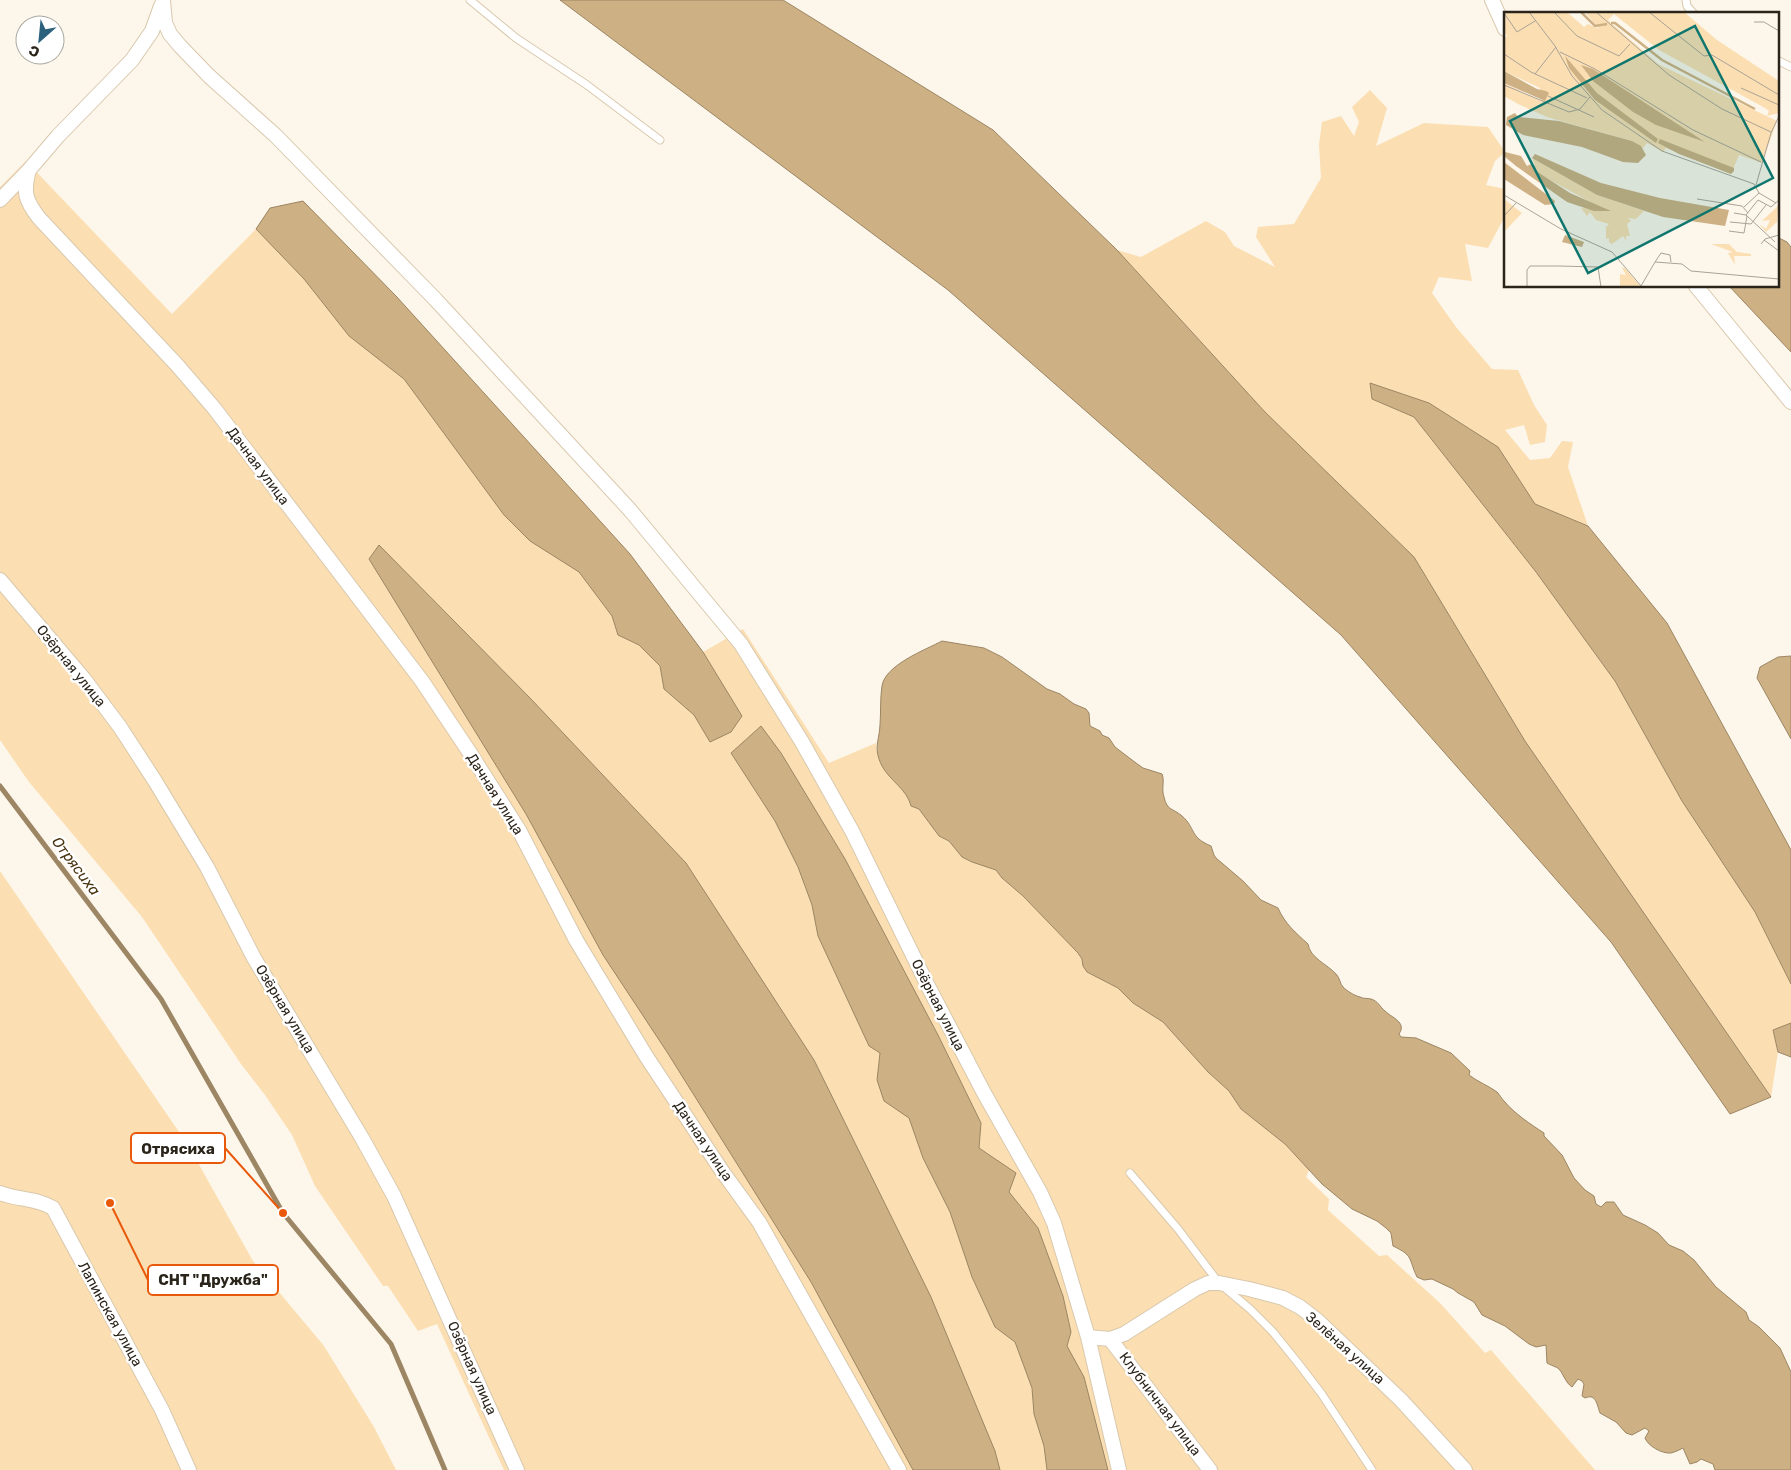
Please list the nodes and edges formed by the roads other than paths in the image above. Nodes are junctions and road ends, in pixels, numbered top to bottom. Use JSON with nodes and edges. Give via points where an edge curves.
{"nodes":[{"id":1,"x":470,"y":0,"type":"edge"},
{"id":2,"x":1492,"y":0,"type":"edge"},
{"id":3,"x":1686,"y":0,"type":"edge"},
{"id":4,"x":163,"y":2,"type":"edge"},
{"id":5,"x":1692,"y":12,"type":"edge"},
{"id":6,"x":1504,"y":27,"type":"edge"},
{"id":7,"x":1778,"y":60,"type":"edge"},
{"id":8,"x":1791,"y":67,"type":"edge"},
{"id":9,"x":660,"y":140,"type":"dead end"},
{"id":10,"x":29,"y":170,"type":"junction"},
{"id":11,"x":0,"y":200,"type":"edge"},
{"id":12,"x":1698,"y":288,"type":"edge"},
{"id":13,"x":1791,"y":402,"type":"edge"},
{"id":14,"x":0,"y":580,"type":"edge"},
{"id":15,"x":1130,"y":1173,"type":"dead end"},
{"id":16,"x":0,"y":1193,"type":"edge"},
{"id":17,"x":1219,"y":1283,"type":"junction"},
{"id":18,"x":1088,"y":1336,"type":"junction"},
{"id":19,"x":1110,"y":1339,"type":"junction"},
{"id":20,"x":189,"y":1470,"type":"edge"},
{"id":21,"x":517,"y":1470,"type":"edge"},
{"id":22,"x":899,"y":1470,"type":"edge"},
{"id":23,"x":1119,"y":1470,"type":"edge"},
{"id":24,"x":1210,"y":1470,"type":"edge"},
{"id":25,"x":1372,"y":1470,"type":"edge"},
{"id":26,"x":1465,"y":1470,"type":"edge"}],
"edges":[{"from":1,"to":9,"type":"lane","via":[[516,38]]},
{"from":2,"to":6,"type":"street"},
{"from":3,"to":5,"type":"lane"},
{"from":4,"to":10,"type":"street","via":[[152,31],[132,60]]},
{"from":4,"to":18,"type":"street","name":"Озёрная улица","via":[[165,23],[180,46],[276,136],[435,299],[630,510],[735,636],[802,742],[852,831],[928,986],[1040,1192],[1054,1223]]},
{"from":7,"to":8,"type":"lane"},
{"from":10,"to":11,"type":"street"},
{"from":10,"to":22,"type":"street","name":"Дачная улица","via":[[25,193],[39,218],[214,408],[422,681],[519,830],[576,940],[646,1056],[759,1222]]},
{"from":12,"to":13,"type":"street"},
{"from":14,"to":21,"type":"street","name":"Озёрная улица","via":[[120,727],[206,867],[254,958],[394,1196]]},
{"from":15,"to":17,"type":"lane"},
{"from":16,"to":20,"type":"street","name":"Лапинская улица","via":[[53,1208],[162,1410]]},
{"from":17,"to":19,"type":"street","name":"Зелёная улица","via":[[1195,1289],[1124,1334]]},
{"from":17,"to":25,"type":"lane","via":[[1273,1332],[1321,1393]]},
{"from":17,"to":26,"type":"street","name":"Зелёная улица","via":[[1283,1298],[1300,1307],[1402,1400]]},
{"from":18,"to":19,"type":"street"},
{"from":18,"to":23,"type":"street"},
{"from":19,"to":24,"type":"street","name":"Клубничная улица"}]}
